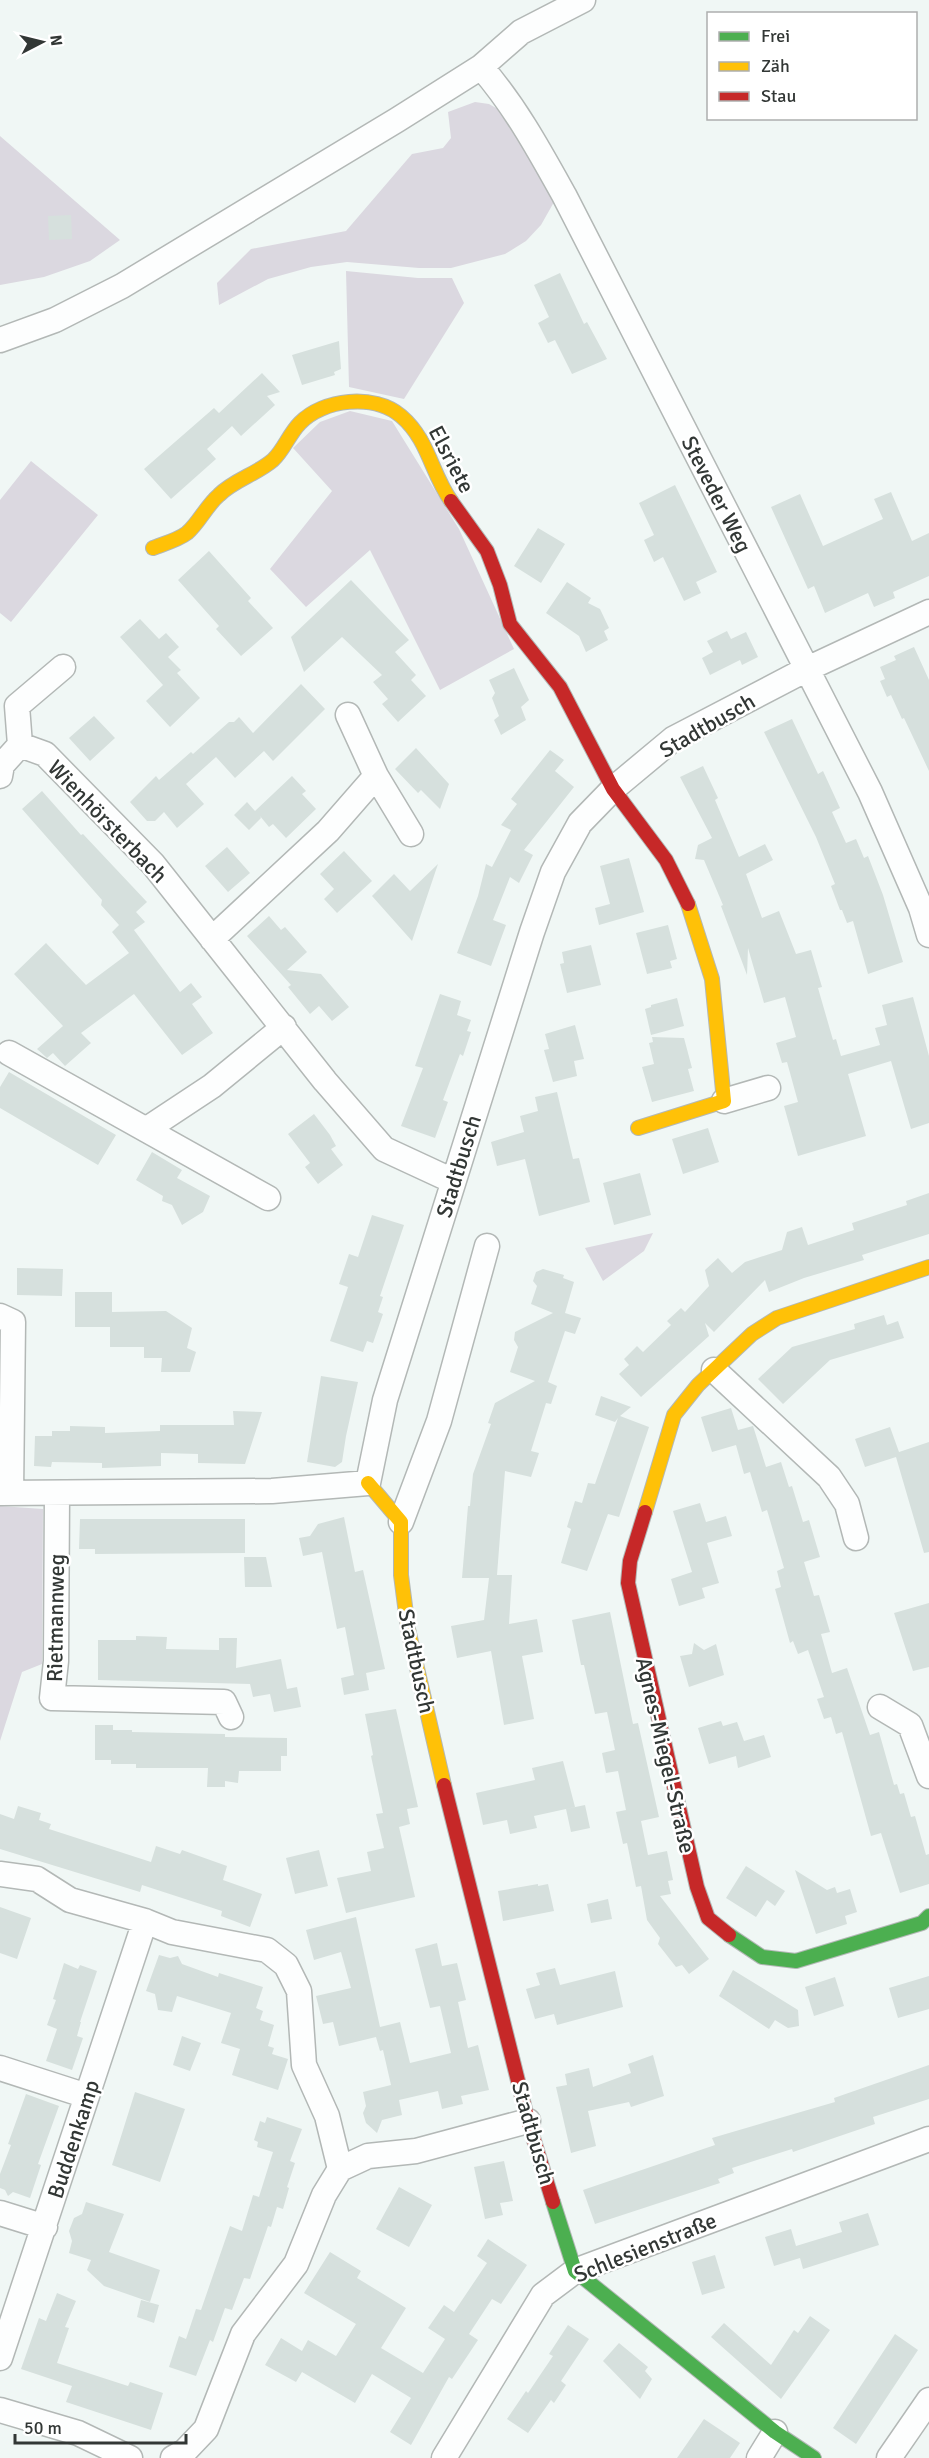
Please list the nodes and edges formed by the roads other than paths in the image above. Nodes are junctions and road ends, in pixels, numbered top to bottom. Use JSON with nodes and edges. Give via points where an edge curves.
{"nodes":[{"id":1,"x":583,"y":0,"type":"edge"},
{"id":2,"x":481,"y":67,"type":"junction"},
{"id":3,"x":0,"y":340,"type":"edge"},
{"id":4,"x":153,"y":548,"type":"dead end"},
{"id":5,"x":928,"y":615,"type":"edge"},
{"id":6,"x":63,"y":667,"type":"dead end"},
{"id":7,"x":807,"y":669,"type":"junction"},
{"id":8,"x":348,"y":715,"type":"dead end"},
{"id":9,"x":20,"y":745,"type":"junction"},
{"id":10,"x":0,"y":776,"type":"edge"},
{"id":11,"x":376,"y":776,"type":"junction"},
{"id":12,"x":613,"y":789,"type":"junction"},
{"id":13,"x":411,"y":834,"type":"dead end"},
{"id":14,"x":929,"y":935,"type":"edge"},
{"id":15,"x":212,"y":939,"type":"junction"},
{"id":16,"x":284,"y":1027,"type":"junction"},
{"id":17,"x":9,"y":1053,"type":"dead end"},
{"id":18,"x":768,"y":1088,"type":"dead end"},
{"id":19,"x":724,"y":1101,"type":"junction"},
{"id":20,"x":638,"y":1128,"type":"dead end"},
{"id":21,"x":147,"y":1129,"type":"junction"},
{"id":22,"x":453,"y":1181,"type":"junction"},
{"id":23,"x":268,"y":1198,"type":"dead end"},
{"id":24,"x":487,"y":1246,"type":"dead end"},
{"id":25,"x":929,"y":1267,"type":"edge"},
{"id":26,"x":0,"y":1316,"type":"edge"},
{"id":27,"x":714,"y":1370,"type":"junction"},
{"id":28,"x":368,"y":1483,"type":"junction"},
{"id":29,"x":5,"y":1493,"type":"edge"},
{"id":30,"x":57,"y":1494,"type":"junction"},
{"id":31,"x":401,"y":1522,"type":"junction"},
{"id":32,"x":856,"y":1538,"type":"dead end"},
{"id":33,"x":880,"y":1707,"type":"dead end"},
{"id":34,"x":231,"y":1716,"type":"dead end"},
{"id":35,"x":929,"y":1776,"type":"edge"},
{"id":36,"x":0,"y":1874,"type":"edge"},
{"id":37,"x":929,"y":1916,"type":"edge"},
{"id":38,"x":145,"y":1921,"type":"junction"},
{"id":39,"x":0,"y":2068,"type":"edge"},
{"id":40,"x":87,"y":2096,"type":"junction"},
{"id":41,"x":528,"y":2121,"type":"junction"},
{"id":42,"x":929,"y":2139,"type":"edge"},
{"id":43,"x":340,"y":2169,"type":"junction"},
{"id":44,"x":0,"y":2213,"type":"edge"},
{"id":45,"x":45,"y":2227,"type":"junction"},
{"id":46,"x":575,"y":2271,"type":"junction"},
{"id":47,"x":0,"y":2358,"type":"edge"},
{"id":48,"x":929,"y":2400,"type":"edge"},
{"id":49,"x":0,"y":2410,"type":"edge"},
{"id":50,"x":775,"y":2432,"type":"junction"},
{"id":51,"x":130,"y":2458,"type":"edge"},
{"id":52,"x":173,"y":2458,"type":"edge"},
{"id":53,"x":444,"y":2458,"type":"edge"},
{"id":54,"x":759,"y":2458,"type":"edge"},
{"id":55,"x":814,"y":2458,"type":"edge"},
{"id":56,"x":889,"y":2458,"type":"edge"}],
"edges":[{"from":1,"to":2,"type":"street","via":[[521,32]]},
{"from":2,"to":3,"type":"street","via":[[122,286],[55,320]]},
{"from":2,"to":7,"type":"street","name":"Steveder Weg","via":[[523,122],[564,195]]},
{"from":4,"to":12,"type":"street","name":"Elsriete","via":[[186,534],[219,494],[273,460],[299,424],[315,410],[358,402],[382,405],[400,415],[422,439],[444,491],[487,551],[510,624],[560,687]]},
{"from":5,"to":7,"type":"street","name":"Stadtbusch"},
{"from":6,"to":9,"type":"street","via":[[17,705]]},
{"from":7,"to":12,"type":"street","name":"Stadtbusch","via":[[673,739]]},
{"from":7,"to":14,"type":"street","name":"Steveder Weg","via":[[870,792]]},
{"from":8,"to":11,"type":"street"},
{"from":9,"to":10,"type":"street","via":[[2,765]]},
{"from":9,"to":15,"type":"street","name":"Wienhörsterbach","via":[[45,754],[153,864]]},
{"from":11,"to":13,"type":"street"},
{"from":11,"to":15,"type":"street","via":[[328,831]]},
{"from":12,"to":19,"type":"street","via":[[666,860],[687,900],[712,979]]},
{"from":12,"to":22,"type":"street","name":"Stadtbusch","via":[[580,823],[553,872]]},
{"from":15,"to":16,"type":"street","name":"Wienhörsterbach"},
{"from":16,"to":21,"type":"street","via":[[212,1086]]},
{"from":16,"to":22,"type":"street","name":"Wienhörsterbach","via":[[384,1149]]},
{"from":17,"to":21,"type":"street"},
{"from":18,"to":19,"type":"street"},
{"from":19,"to":20,"type":"street"},
{"from":21,"to":23,"type":"street"},
{"from":22,"to":28,"type":"street","name":"Stadtbusch","via":[[385,1400]]},
{"from":24,"to":31,"type":"street","via":[[439,1421]]},
{"from":25,"to":27,"type":"street","name":"Agnes-Miegel-Straße","via":[[777,1318],[752,1334]]},
{"from":26,"to":29,"type":"street","via":[[13,1322]]},
{"from":27,"to":32,"type":"street","via":[[829,1477],[847,1504]]},
{"from":27,"to":37,"type":"street","name":"Agnes-Miegel-Straße","via":[[674,1415],[630,1561],[628,1583],[697,1887],[708,1918],[762,1957],[796,1961],[922,1923]]},
{"from":28,"to":30,"type":"street","via":[[272,1491]]},
{"from":28,"to":31,"type":"street"},
{"from":29,"to":30,"type":"street"},
{"from":30,"to":34,"type":"street","name":"Rietmannweg","via":[[56,1661],[52,1698],[224,1702]]},
{"from":31,"to":41,"type":"street","name":"Stadtbusch","via":[[401,1575],[408,1629]]},
{"from":33,"to":35,"type":"street","via":[[910,1725]]},
{"from":36,"to":38,"type":"street","via":[[37,1879],[70,1900]]},
{"from":38,"to":40,"type":"street","name":"Buddenkamp"},
{"from":38,"to":43,"type":"street","via":[[172,1932],[267,1950],[286,1965],[299,1990],[304,2065],[327,2115]]},
{"from":39,"to":40,"type":"street"},
{"from":40,"to":45,"type":"street","name":"Buddenkamp"},
{"from":41,"to":43,"type":"street","via":[[416,2151],[368,2156]]},
{"from":41,"to":46,"type":"street","name":"Stadtbusch"},
{"from":42,"to":46,"type":"street","name":"Schlesienstraße"},
{"from":43,"to":52,"type":"street","via":[[324,2195],[296,2264],[243,2334],[206,2429]]},
{"from":44,"to":45,"type":"street"},
{"from":45,"to":47,"type":"street","name":"Buddenkamp"},
{"from":46,"to":50,"type":"street"},
{"from":46,"to":53,"type":"street","name":"Schlesienstraße","via":[[543,2295]]},
{"from":48,"to":56,"type":"street"},
{"from":49,"to":51,"type":"street","via":[[78,2433]]},
{"from":50,"to":54,"type":"street"},
{"from":50,"to":55,"type":"street"}]}
